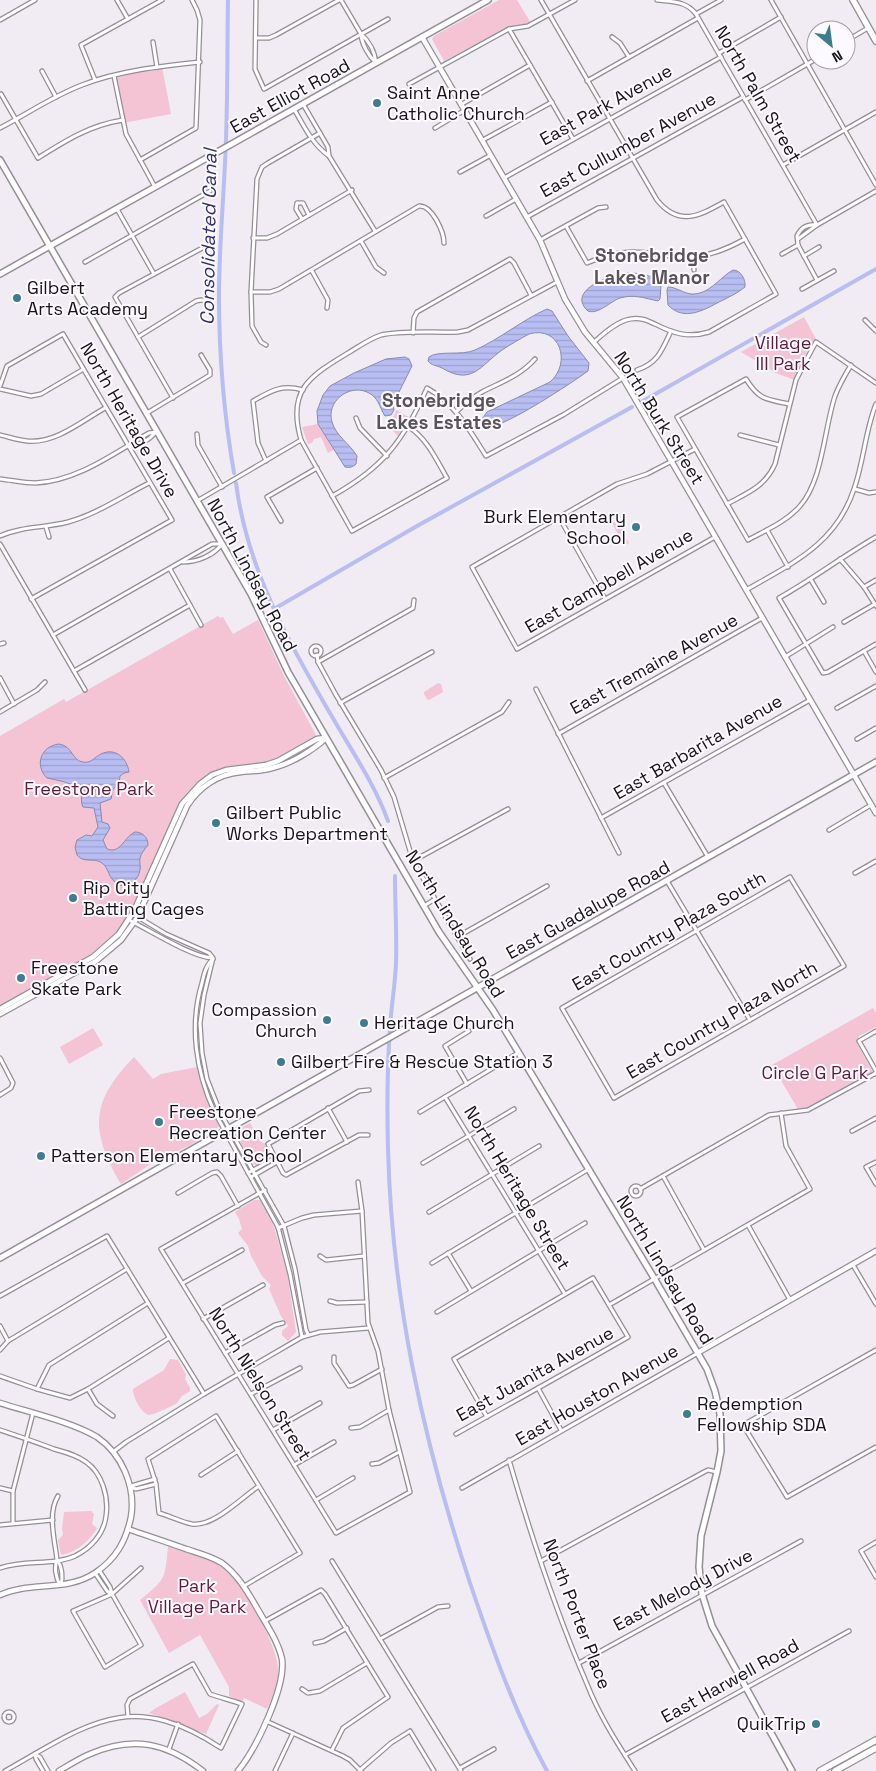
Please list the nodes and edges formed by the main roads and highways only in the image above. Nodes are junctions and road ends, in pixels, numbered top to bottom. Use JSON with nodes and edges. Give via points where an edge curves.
{"nodes":[{"id":1,"x":488,"y":0,"type":"edge"},
{"id":2,"x":853,"y":0,"type":"edge"},
{"id":3,"x":876,"y":41,"type":"edge"},
{"id":4,"x":0,"y":160,"type":"edge"},
{"id":5,"x":48,"y":246,"type":"junction"},
{"id":6,"x":0,"y":274,"type":"edge"},
{"id":7,"x":876,"y":762,"type":"edge"},
{"id":8,"x":477,"y":988,"type":"junction"},
{"id":9,"x":0,"y":1258,"type":"edge"},
{"id":10,"x":876,"y":1740,"type":"edge"},
{"id":11,"x":876,"y":1748,"type":"edge"},
{"id":12,"x":792,"y":1771,"type":"edge"},
{"id":13,"x":820,"y":1771,"type":"edge"},
{"id":14,"x":835,"y":1771,"type":"edge"}],
"edges":[{"from":1,"to":5,"type":"main road","name":"East Elliot Road"},
{"from":2,"to":3,"type":"main road"},
{"from":4,"to":5,"type":"main road","name":"North Lindsay Road"},
{"from":5,"to":6,"type":"main road","name":"East Elliot Road"},
{"from":5,"to":8,"type":"main road","name":"North Lindsay Road","via":[[251,594],[288,672],[326,738],[452,953]]},
{"from":7,"to":8,"type":"main road","name":"East Guadalupe Road"},
{"from":8,"to":9,"type":"main road","name":"East Guadalupe Road"},
{"from":8,"to":12,"type":"main road","name":"North Lindsay Road","via":[[589,1168],[699,1352],[711,1378],[720,1414],[721,1452],[701,1536],[699,1567],[702,1594],[712,1626]]},
{"from":10,"to":13,"type":"main road"},
{"from":11,"to":14,"type":"main road"}]}
